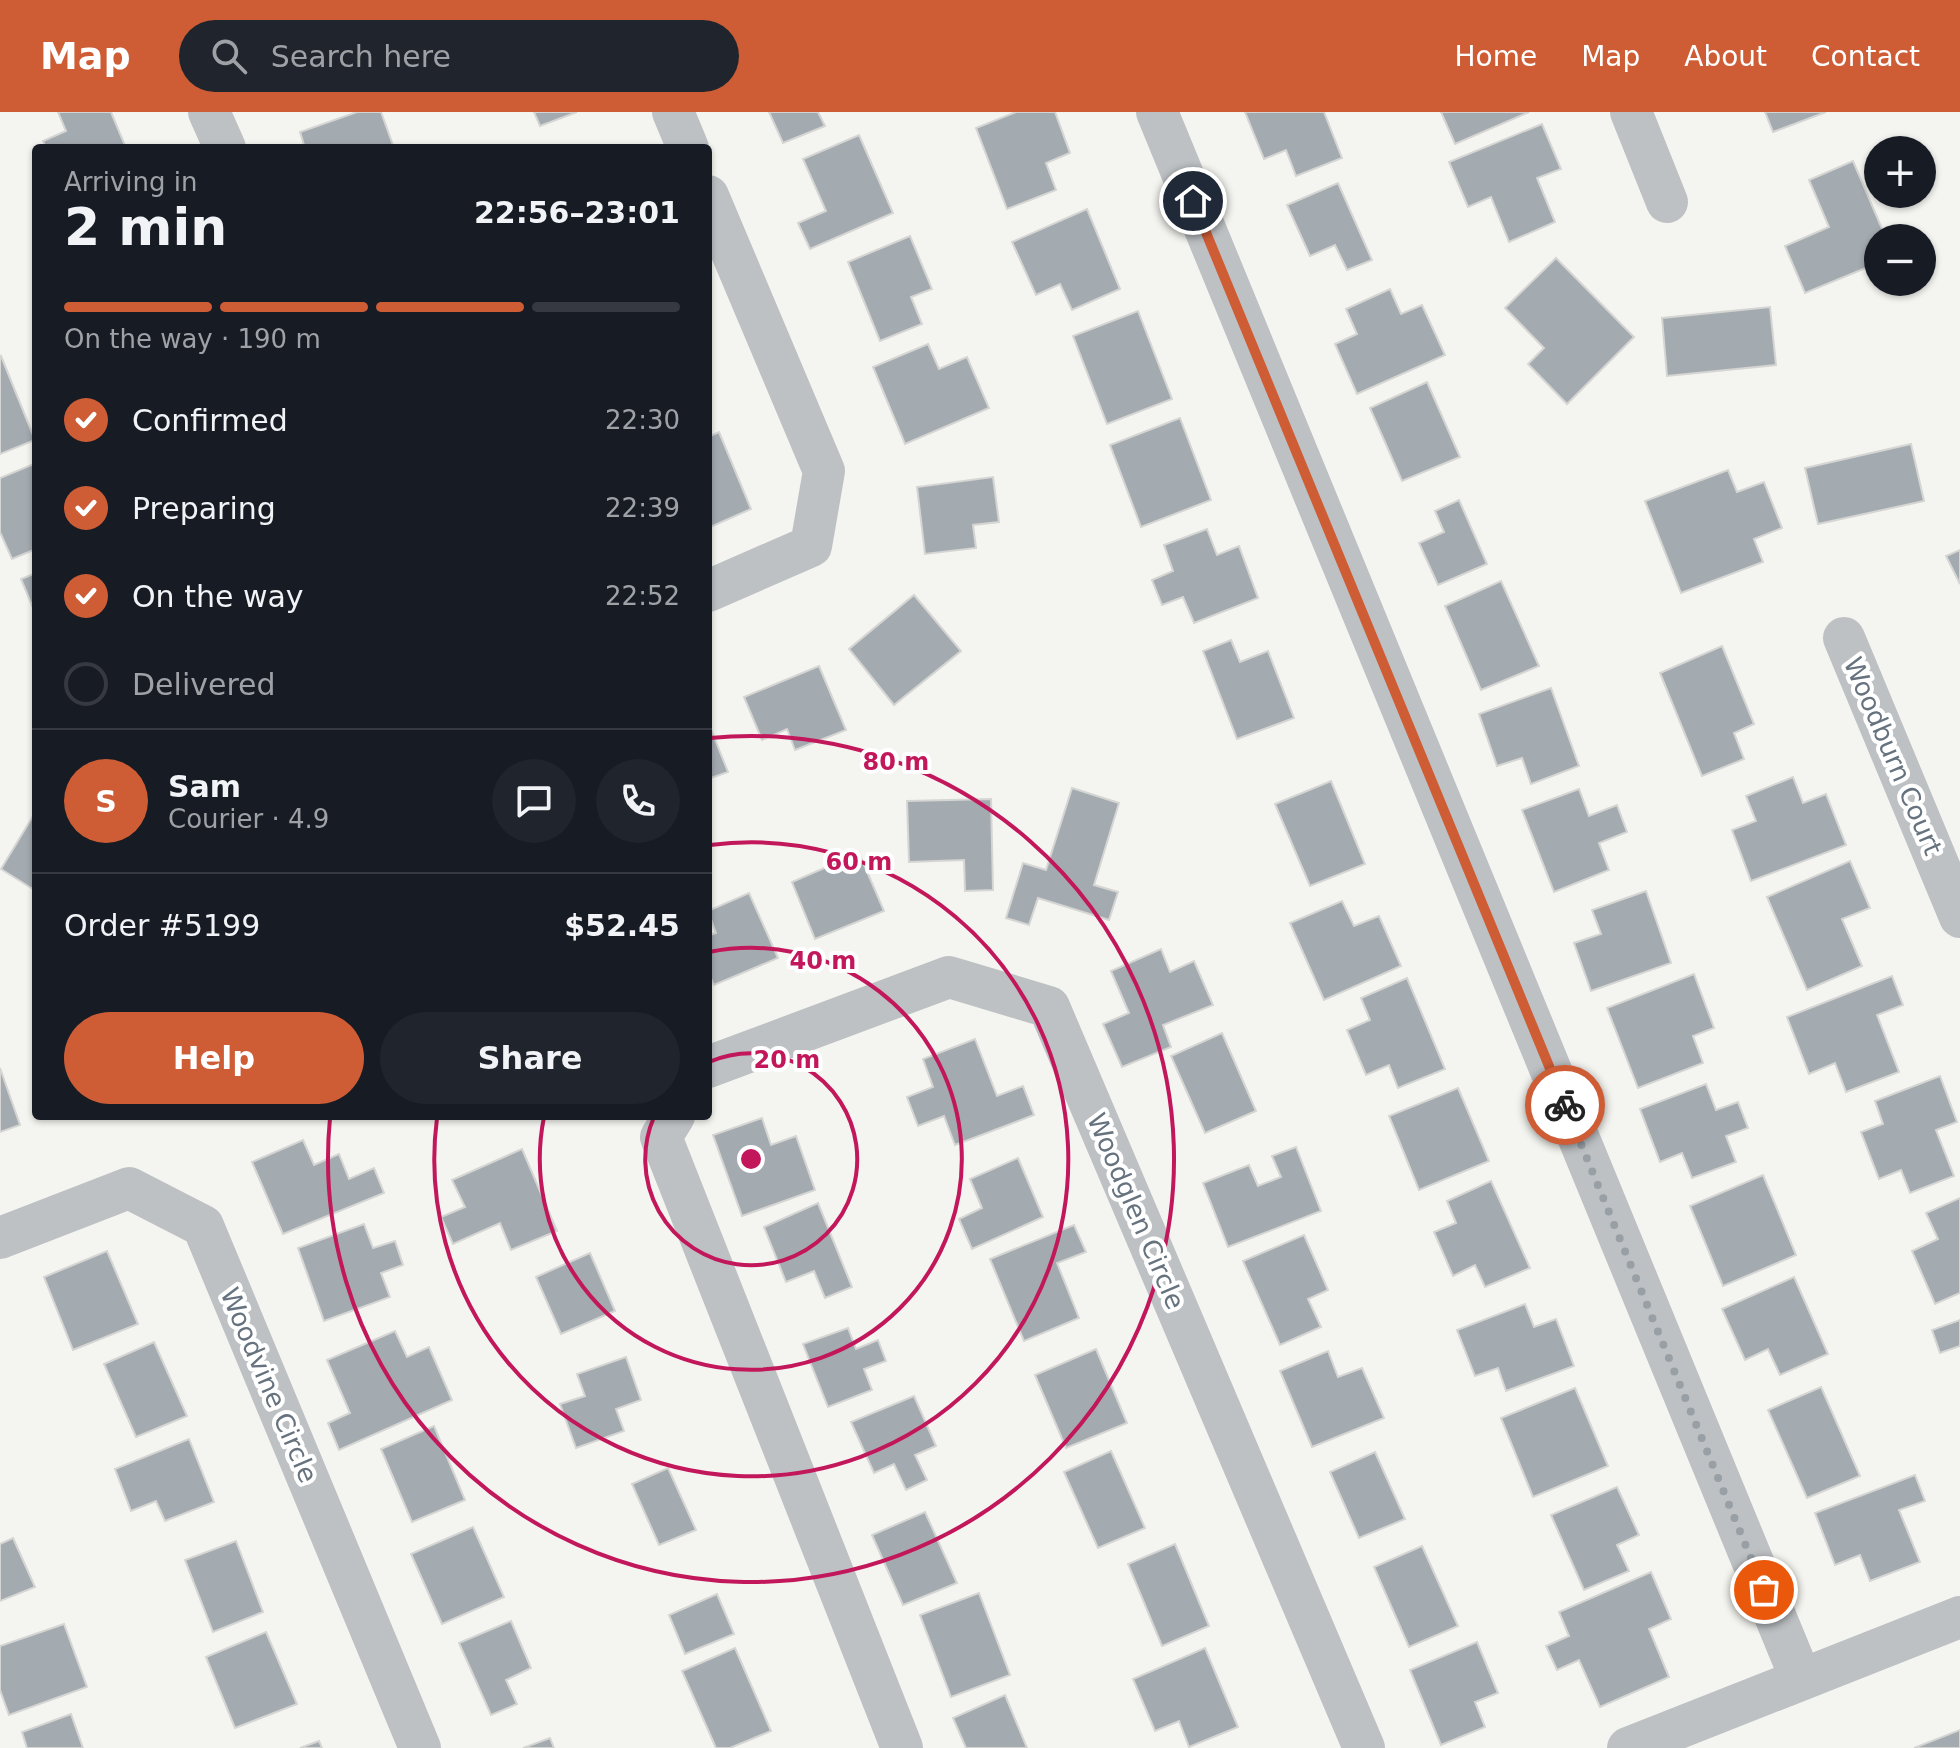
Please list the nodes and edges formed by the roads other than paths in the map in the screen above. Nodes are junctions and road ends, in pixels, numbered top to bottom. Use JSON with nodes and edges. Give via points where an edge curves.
{"nodes":[{"id":1,"x":209,"y":112,"type":"edge"},
{"id":2,"x":673,"y":112,"type":"edge"},
{"id":3,"x":1157,"y":112,"type":"edge"},
{"id":4,"x":1631,"y":112,"type":"edge"},
{"id":5,"x":223,"y":144,"type":"edge"},
{"id":6,"x":686,"y":144,"type":"edge"},
{"id":7,"x":1667,"y":202,"type":"dead end"},
{"id":8,"x":712,"y":205,"type":"edge"},
{"id":9,"x":712,"y":589,"type":"edge"},
{"id":10,"x":1844,"y":638,"type":"dead end"},
{"id":11,"x":1960,"y":917,"type":"edge"},
{"id":12,"x":712,"y":1066,"type":"edge"},
{"id":13,"x":672,"y":1120,"type":"edge"},
{"id":14,"x":0,"y":1238,"type":"edge"},
{"id":15,"x":1960,"y":1617,"type":"edge"},
{"id":16,"x":1801,"y":1679,"type":"junction"},
{"id":17,"x":420,"y":1748,"type":"edge"},
{"id":18,"x":902,"y":1748,"type":"edge"},
{"id":19,"x":1364,"y":1748,"type":"edge"},
{"id":20,"x":1628,"y":1748,"type":"edge"}],
"edges":[{"from":1,"to":5,"type":"street"},
{"from":2,"to":6,"type":"street"},
{"from":3,"to":16,"type":"street"},
{"from":4,"to":7,"type":"street"},
{"from":8,"to":9,"type":"street","via":[[824,471],[811,546]]},
{"from":10,"to":11,"type":"street","name":"Woodburn Court"},
{"from":12,"to":19,"type":"street","name":"Woodglen Circle","via":[[949,977],[1049,1007]]},
{"from":13,"to":18,"type":"street","via":[[661,1137]]},
{"from":14,"to":17,"type":"street","name":"Woodvine Circle","via":[[129,1188],[203,1226]]},
{"from":15,"to":16,"type":"street"},
{"from":16,"to":20,"type":"street"}]}
